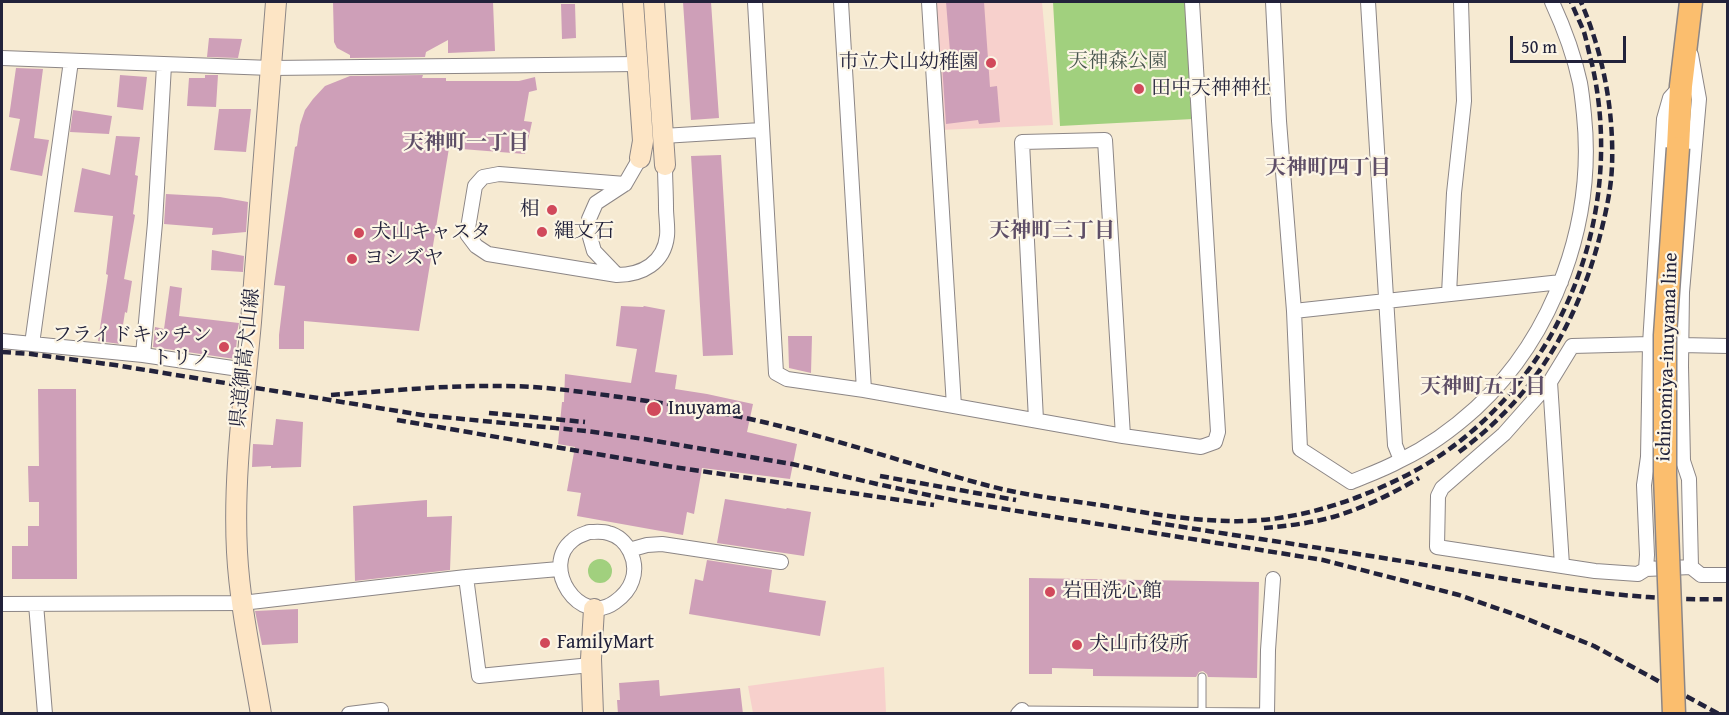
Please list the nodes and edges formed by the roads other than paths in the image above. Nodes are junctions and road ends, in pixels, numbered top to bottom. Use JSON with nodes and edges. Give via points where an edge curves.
{"nodes":[{"id":1,"x":276,"y":2,"type":"edge"},
{"id":2,"x":633,"y":2,"type":"edge"},
{"id":3,"x":654,"y":2,"type":"edge"},
{"id":4,"x":755,"y":2,"type":"edge"},
{"id":5,"x":841,"y":2,"type":"edge"},
{"id":6,"x":929,"y":2,"type":"edge"},
{"id":7,"x":1192,"y":2,"type":"edge"},
{"id":8,"x":1273,"y":2,"type":"edge"},
{"id":9,"x":1368,"y":2,"type":"edge"},
{"id":10,"x":1461,"y":2,"type":"edge"},
{"id":11,"x":1552,"y":2,"type":"edge"},
{"id":12,"x":1691,"y":2,"type":"edge"},
{"id":13,"x":1687,"y":39,"type":"junction"},
{"id":14,"x":2,"y":58,"type":"edge"},
{"id":15,"x":71,"y":61,"type":"junction"},
{"id":16,"x":638,"y":64,"type":"junction"},
{"id":17,"x":164,"y":65,"type":"junction"},
{"id":18,"x":271,"y":68,"type":"junction"},
{"id":19,"x":1681,"y":86,"type":"junction"},
{"id":20,"x":761,"y":130,"type":"junction"},
{"id":21,"x":663,"y":136,"type":"junction"},
{"id":22,"x":640,"y":158,"type":"joint"},
{"id":23,"x":665,"y":165,"type":"joint"},
{"id":24,"x":625,"y":184,"type":"junction"},
{"id":25,"x":617,"y":275,"type":"junction"},
{"id":26,"x":1561,"y":282,"type":"junction"},
{"id":27,"x":1449,"y":294,"type":"junction"},
{"id":28,"x":1386,"y":302,"type":"junction"},
{"id":29,"x":1294,"y":310,"type":"junction"},
{"id":30,"x":2,"y":341,"type":"edge"},
{"id":31,"x":32,"y":344,"type":"junction"},
{"id":32,"x":1650,"y":344,"type":"junction"},
{"id":33,"x":1681,"y":345,"type":"junction"},
{"id":34,"x":1728,"y":346,"type":"edge"},
{"id":35,"x":143,"y":355,"type":"junction"},
{"id":36,"x":246,"y":370,"type":"junction"},
{"id":37,"x":1550,"y":382,"type":"junction"},
{"id":38,"x":864,"y":390,"type":"junction"},
{"id":39,"x":954,"y":406,"type":"junction"},
{"id":40,"x":1036,"y":420,"type":"junction"},
{"id":41,"x":1123,"y":436,"type":"junction"},
{"id":42,"x":1401,"y":460,"type":"junction"},
{"id":43,"x":629,"y":549,"type":"junction"},
{"id":44,"x":781,"y":562,"type":"dead end"},
{"id":45,"x":1562,"y":565,"type":"junction"},
{"id":46,"x":1691,"y":567,"type":"junction"},
{"id":47,"x":559,"y":569,"type":"junction"},
{"id":48,"x":1646,"y":569,"type":"junction"},
{"id":49,"x":1728,"y":574,"type":"edge"},
{"id":50,"x":466,"y":577,"type":"junction"},
{"id":51,"x":1273,"y":579,"type":"dead end"},
{"id":52,"x":242,"y":603,"type":"junction"},
{"id":53,"x":2,"y":604,"type":"edge"},
{"id":54,"x":36,"y":604,"type":"junction"},
{"id":55,"x":594,"y":609,"type":"junction"},
{"id":56,"x":591,"y":665,"type":"junction"},
{"id":57,"x":1202,"y":677,"type":"dead end"},
{"id":58,"x":381,"y":710,"type":"dead end"},
{"id":59,"x":1202,"y":711,"type":"junction"},
{"id":60,"x":1020,"y":712,"type":"edge"},
{"id":61,"x":1267,"y":713,"type":"edge"},
{"id":62,"x":45,"y":714,"type":"edge"},
{"id":63,"x":261,"y":714,"type":"edge"},
{"id":64,"x":349,"y":714,"type":"edge"},
{"id":65,"x":593,"y":714,"type":"edge"},
{"id":66,"x":1674,"y":714,"type":"edge"}],
"edges":[{"from":1,"to":18,"type":"main road","name":"県道御嵩犬山線"},
{"from":2,"to":16,"type":"main road"},
{"from":3,"to":21,"type":"main road"},
{"from":4,"to":20,"type":"street"},
{"from":5,"to":38,"type":"street"},
{"from":6,"to":39,"type":"street"},
{"from":7,"to":41,"type":"street","via":[[1218,432],[1215,442],[1201,447]]},
{"from":8,"to":29,"type":"street"},
{"from":9,"to":28,"type":"street"},
{"from":10,"to":27,"type":"street","via":[[1464,101]]},
{"from":11,"to":26,"type":"street","via":[[1568,38],[1580,85],[1586,137],[1586,181],[1577,230]]},
{"from":12,"to":13,"type":"main road","name":"ichinomiya-inuyama line"},
{"from":13,"to":19,"type":"main road","name":"ichinomiya-inuyama line"},
{"from":13,"to":33,"type":"street","via":[[1700,99],[1682,292]]},
{"from":14,"to":15,"type":"street"},
{"from":15,"to":17,"type":"street"},
{"from":15,"to":31,"type":"street"},
{"from":16,"to":18,"type":"street"},
{"from":16,"to":22,"type":"main road"},
{"from":17,"to":18,"type":"street"},
{"from":17,"to":35,"type":"street"},
{"from":18,"to":36,"type":"main road","name":"県道御嵩犬山線"},
{"from":19,"to":32,"type":"street","via":[[1670,98],[1664,119]]},
{"from":19,"to":66,"type":"main road","name":"ichinomiya-inuyama line","bridge":true,"via":[[1665,335],[1665,476]]},
{"from":20,"to":21,"type":"street"},
{"from":20,"to":38,"type":"street","via":[[776,373],[787,379]]},
{"from":21,"to":23,"type":"main road"},
{"from":22,"to":24,"type":"street"},
{"from":23,"to":25,"type":"street","via":[[667,237],[661,254],[644,271]]},
{"from":24,"to":25,"type":"street","via":[[596,203],[589,219],[594,251]]},
{"from":24,"to":25,"type":"street","via":[[499,174],[483,177],[475,186],[467,234],[488,254]]},
{"from":26,"to":27,"type":"street"},
{"from":26,"to":42,"type":"street","via":[[1516,364],[1476,408],[1441,436]]},
{"from":27,"to":28,"type":"street"},
{"from":28,"to":29,"type":"street"},
{"from":28,"to":42,"type":"street","via":[[1395,445]]},
{"from":29,"to":42,"type":"street","via":[[1300,449],[1351,482]]},
{"from":30,"to":31,"type":"street"},
{"from":31,"to":35,"type":"street"},
{"from":32,"to":37,"type":"street","via":[[1572,346]]},
{"from":32,"to":48,"type":"street","via":[[1644,485]]},
{"from":33,"to":34,"type":"street"},
{"from":33,"to":46,"type":"street","via":[[1683,461],[1689,479]]},
{"from":35,"to":36,"type":"street"},
{"from":36,"to":52,"type":"main road","name":"県道御嵩犬山線","via":[[238,441],[237,551]]},
{"from":37,"to":45,"type":"street"},
{"from":37,"to":45,"type":"street","via":[[1504,434],[1442,488],[1438,496],[1437,547]]},
{"from":38,"to":39,"type":"street"},
{"from":39,"to":40,"type":"street"},
{"from":40,"to":41,"type":"street"},
{"from":40,"to":41,"type":"street","via":[[1022,142],[1105,140]]},
{"from":43,"to":44,"type":"street","via":[[662,544]]},
{"from":43,"to":47,"type":"street","via":[[626,542],[608,533],[590,532],[573,540],[563,551]]},
{"from":43,"to":55,"type":"street","via":[[633,560],[629,588],[610,606]]},
{"from":45,"to":48,"type":"street","via":[[1638,574]]},
{"from":46,"to":48,"type":"street"},
{"from":46,"to":49,"type":"street","via":[[1701,575]]},
{"from":47,"to":50,"type":"street"},
{"from":47,"to":55,"type":"street","via":[[565,586],[578,603]]},
{"from":50,"to":52,"type":"street"},
{"from":50,"to":56,"type":"street","via":[[479,676]]},
{"from":51,"to":61,"type":"street"},
{"from":52,"to":54,"type":"street"},
{"from":52,"to":63,"type":"main road","name":"県道御嵩犬山線"},
{"from":53,"to":54,"type":"street"},
{"from":54,"to":62,"type":"street"},
{"from":55,"to":56,"type":"main road"},
{"from":56,"to":65,"type":"main road"},
{"from":57,"to":59,"type":"lane"},
{"from":58,"to":64,"type":"street"},
{"from":59,"to":60,"type":"lane"},
{"from":59,"to":61,"type":"lane"}]}
